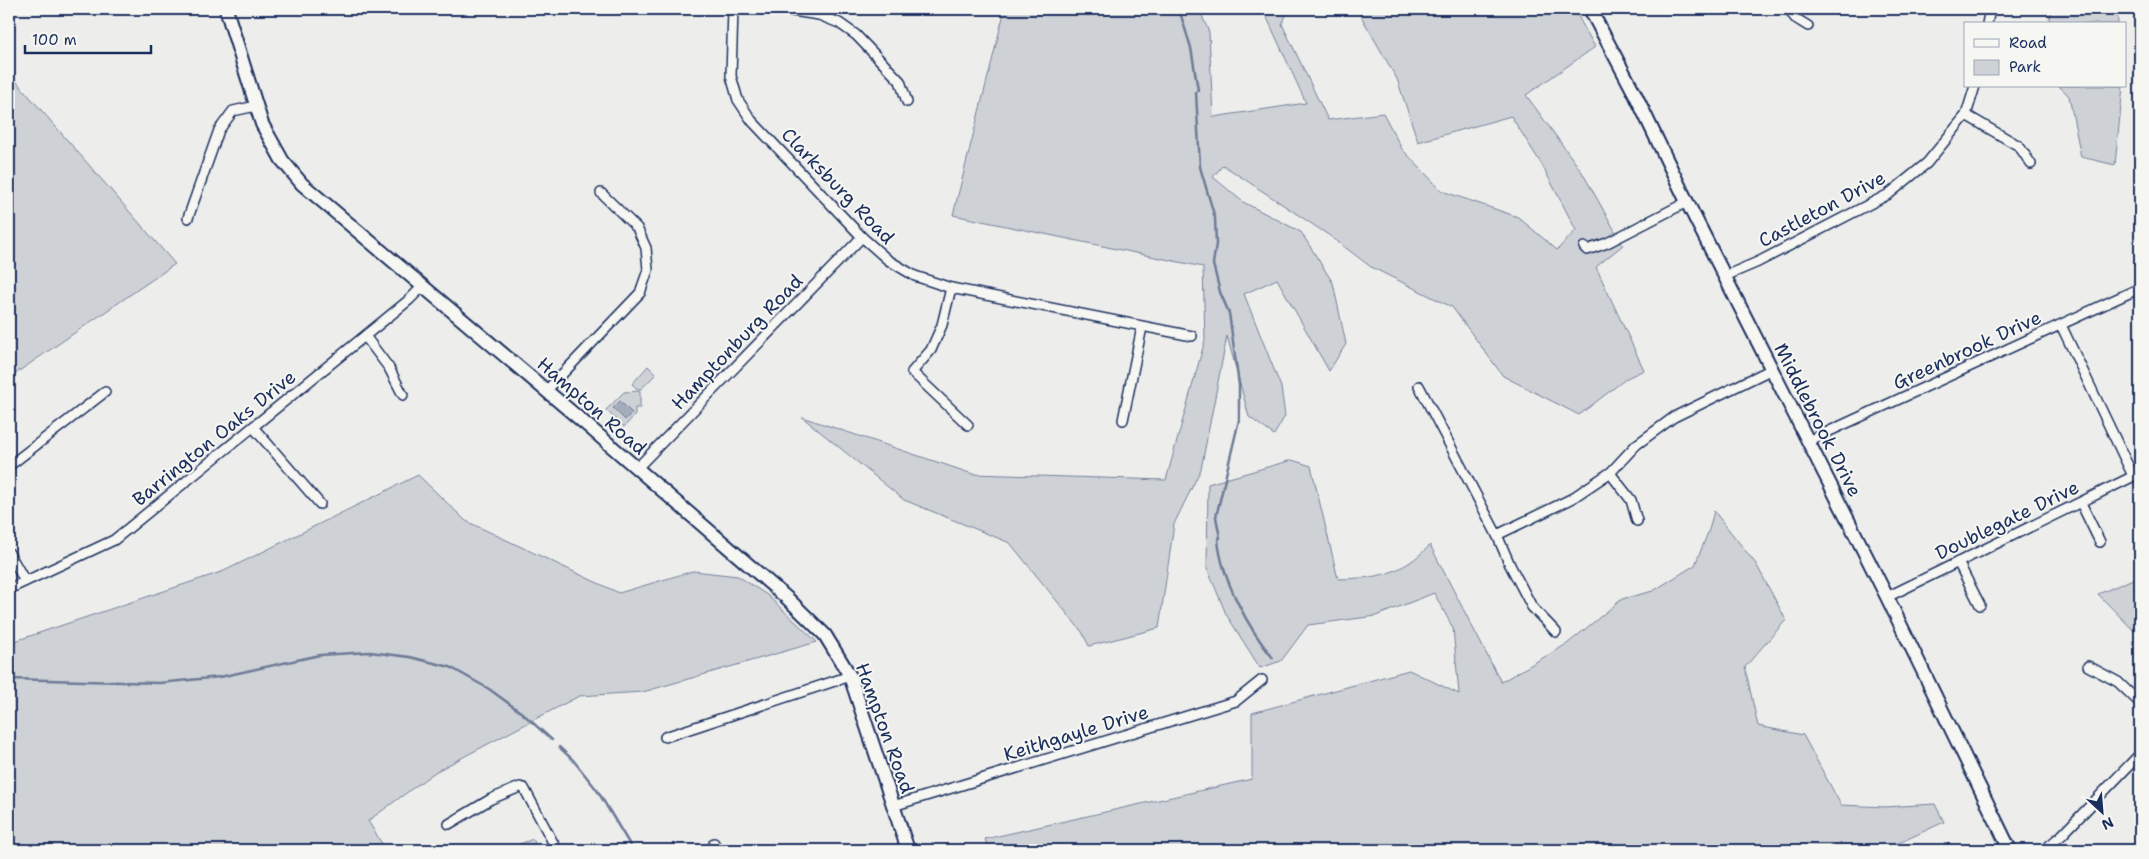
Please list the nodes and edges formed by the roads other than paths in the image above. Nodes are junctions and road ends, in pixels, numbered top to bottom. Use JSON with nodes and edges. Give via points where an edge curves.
{"nodes":[{"id":1,"x":226,"y":9,"type":"edge"},
{"id":2,"x":733,"y":9,"type":"edge"},
{"id":3,"x":779,"y":9,"type":"edge"},
{"id":4,"x":1590,"y":9,"type":"edge"},
{"id":5,"x":1789,"y":9,"type":"edge"},
{"id":6,"x":1990,"y":9,"type":"edge"},
{"id":7,"x":1987,"y":22,"type":"edge"},
{"id":8,"x":1808,"y":26,"type":"dead end"},
{"id":9,"x":1974,"y":88,"type":"edge"},
{"id":10,"x":908,"y":102,"type":"dead end"},
{"id":11,"x":256,"y":106,"type":"junction"},
{"id":12,"x":1966,"y":115,"type":"junction"},
{"id":13,"x":2031,"y":164,"type":"dead end"},
{"id":14,"x":601,"y":192,"type":"dead end"},
{"id":15,"x":1687,"y":202,"type":"junction"},
{"id":16,"x":188,"y":218,"type":"dead end"},
{"id":17,"x":862,"y":237,"type":"junction"},
{"id":18,"x":1584,"y":247,"type":"dead end"},
{"id":19,"x":1725,"y":276,"type":"junction"},
{"id":20,"x":423,"y":286,"type":"junction"},
{"id":21,"x":951,"y":288,"type":"junction"},
{"id":22,"x":2140,"y":288,"type":"edge"},
{"id":23,"x":2061,"y":325,"type":"junction"},
{"id":24,"x":1142,"y":327,"type":"junction"},
{"id":25,"x":365,"y":336,"type":"junction"},
{"id":26,"x":1192,"y":336,"type":"dead end"},
{"id":27,"x":1772,"y":369,"type":"junction"},
{"id":28,"x":1419,"y":386,"type":"dead end"},
{"id":29,"x":546,"y":391,"type":"junction"},
{"id":30,"x":105,"y":392,"type":"dead end"},
{"id":31,"x":403,"y":395,"type":"dead end"},
{"id":32,"x":1123,"y":420,"type":"dead end"},
{"id":33,"x":968,"y":425,"type":"dead end"},
{"id":34,"x":254,"y":427,"type":"junction"},
{"id":35,"x":1808,"y":441,"type":"junction"},
{"id":36,"x":9,"y":466,"type":"edge"},
{"id":37,"x":636,"y":469,"type":"junction"},
{"id":38,"x":1610,"y":473,"type":"junction"},
{"id":39,"x":2137,"y":474,"type":"edge"},
{"id":40,"x":2081,"y":503,"type":"junction"},
{"id":41,"x":320,"y":504,"type":"dead end"},
{"id":42,"x":1636,"y":521,"type":"dead end"},
{"id":43,"x":1497,"y":535,"type":"junction"},
{"id":44,"x":2100,"y":542,"type":"dead end"},
{"id":45,"x":9,"y":553,"type":"edge"},
{"id":46,"x":1958,"y":562,"type":"junction"},
{"id":47,"x":25,"y":580,"type":"junction"},
{"id":48,"x":9,"y":589,"type":"edge"},
{"id":49,"x":1887,"y":597,"type":"junction"},
{"id":50,"x":1980,"y":605,"type":"dead end"},
{"id":51,"x":1556,"y":632,"type":"dead end"},
{"id":52,"x":2088,"y":666,"type":"dead end"},
{"id":53,"x":850,"y":676,"type":"junction"},
{"id":54,"x":1262,"y":680,"type":"dead end"},
{"id":55,"x":2140,"y":703,"type":"edge"},
{"id":56,"x":665,"y":737,"type":"dead end"},
{"id":57,"x":2140,"y":754,"type":"edge"},
{"id":58,"x":894,"y":806,"type":"junction"},
{"id":59,"x":449,"y":824,"type":"dead end"},
{"id":60,"x":557,"y":850,"type":"edge"},
{"id":61,"x":908,"y":850,"type":"edge"},
{"id":62,"x":2010,"y":850,"type":"edge"},
{"id":63,"x":2044,"y":850,"type":"edge"}],
"edges":[{"from":1,"to":11,"type":"main road","name":"Hampton Road"},
{"from":2,"to":17,"type":"street","name":"Clarksburg Road","via":[[731,76],[738,100],[752,121]]},
{"from":3,"to":10,"type":"street","via":[[819,15],[856,35],[900,81]]},
{"from":4,"to":15,"type":"main road","name":"Middlebrook Drive"},
{"from":5,"to":8,"type":"street","via":[[1795,18]]},
{"from":6,"to":7,"type":"street"},
{"from":9,"to":12,"type":"street","name":"Castleton Drive"},
{"from":11,"to":16,"type":"street","via":[[234,111],[219,130]]},
{"from":11,"to":20,"type":"main road","name":"Hampton Road","via":[[282,160],[302,184]]},
{"from":12,"to":13,"type":"street","via":[[2019,146]]},
{"from":12,"to":19,"type":"street","name":"Castleton Drive","via":[[1927,163],[1889,194]]},
{"from":14,"to":29,"type":"street","via":[[637,228],[646,248],[648,270],[640,293]]},
{"from":15,"to":18,"type":"street","via":[[1607,243],[1587,250]]},
{"from":15,"to":19,"type":"main road","name":"Middlebrook Drive"},
{"from":17,"to":21,"type":"street","name":"Clarksburg Road","via":[[888,260],[915,276]]},
{"from":17,"to":37,"type":"street","name":"Hamptonburg Road"},
{"from":19,"to":27,"type":"main road","name":"Middlebrook Drive"},
{"from":20,"to":25,"type":"street","name":"Barrington Oaks Drive"},
{"from":20,"to":29,"type":"main road","name":"Hampton Road"},
{"from":21,"to":24,"type":"street","name":"Clarksburg Road"},
{"from":21,"to":33,"type":"street","via":[[942,325],[931,350],[912,372]]},
{"from":22,"to":23,"type":"street","name":"Greenbrook Drive"},
{"from":23,"to":35,"type":"street","name":"Greenbrook Drive"},
{"from":23,"to":39,"type":"street"},
{"from":24,"to":26,"type":"street","name":"Clarksburg Road"},
{"from":24,"to":32,"type":"street"},
{"from":25,"to":31,"type":"street","via":[[389,368]]},
{"from":25,"to":34,"type":"street","name":"Barrington Oaks Drive"},
{"from":27,"to":35,"type":"main road","name":"Middlebrook Drive"},
{"from":27,"to":38,"type":"street","via":[[1674,417],[1636,445]]},
{"from":28,"to":43,"type":"street"},
{"from":29,"to":37,"type":"main road","name":"Hampton Road"},
{"from":30,"to":36,"type":"street"},
{"from":34,"to":41,"type":"street"},
{"from":34,"to":47,"type":"street","name":"Barrington Oaks Drive","via":[[114,540]]},
{"from":35,"to":49,"type":"main road","name":"Middlebrook Drive"},
{"from":37,"to":53,"type":"main road","name":"Hampton Road","via":[[825,635]]},
{"from":38,"to":42,"type":"street","via":[[1631,500]]},
{"from":38,"to":43,"type":"street","via":[[1571,499]]},
{"from":39,"to":40,"type":"street","name":"Doublegate Drive"},
{"from":40,"to":44,"type":"street"},
{"from":40,"to":46,"type":"street","name":"Doublegate Drive"},
{"from":43,"to":51,"type":"street","via":[[1532,607]]},
{"from":45,"to":47,"type":"street"},
{"from":46,"to":49,"type":"street","name":"Doublegate Drive"},
{"from":46,"to":50,"type":"street"},
{"from":47,"to":48,"type":"street","name":"Barrington Oaks Drive"},
{"from":49,"to":62,"type":"main road","name":"Middlebrook Drive"},
{"from":52,"to":55,"type":"street","via":[[2118,682]]},
{"from":53,"to":56,"type":"street"},
{"from":53,"to":58,"type":"main road","name":"Hampton Road"},
{"from":54,"to":58,"type":"street","name":"Keithgayle Drive","via":[[1228,703]]},
{"from":57,"to":63,"type":"street"},
{"from":58,"to":61,"type":"main road","name":"Hampton Road"},
{"from":59,"to":60,"type":"street","via":[[491,799],[520,788],[526,792]]}]}
